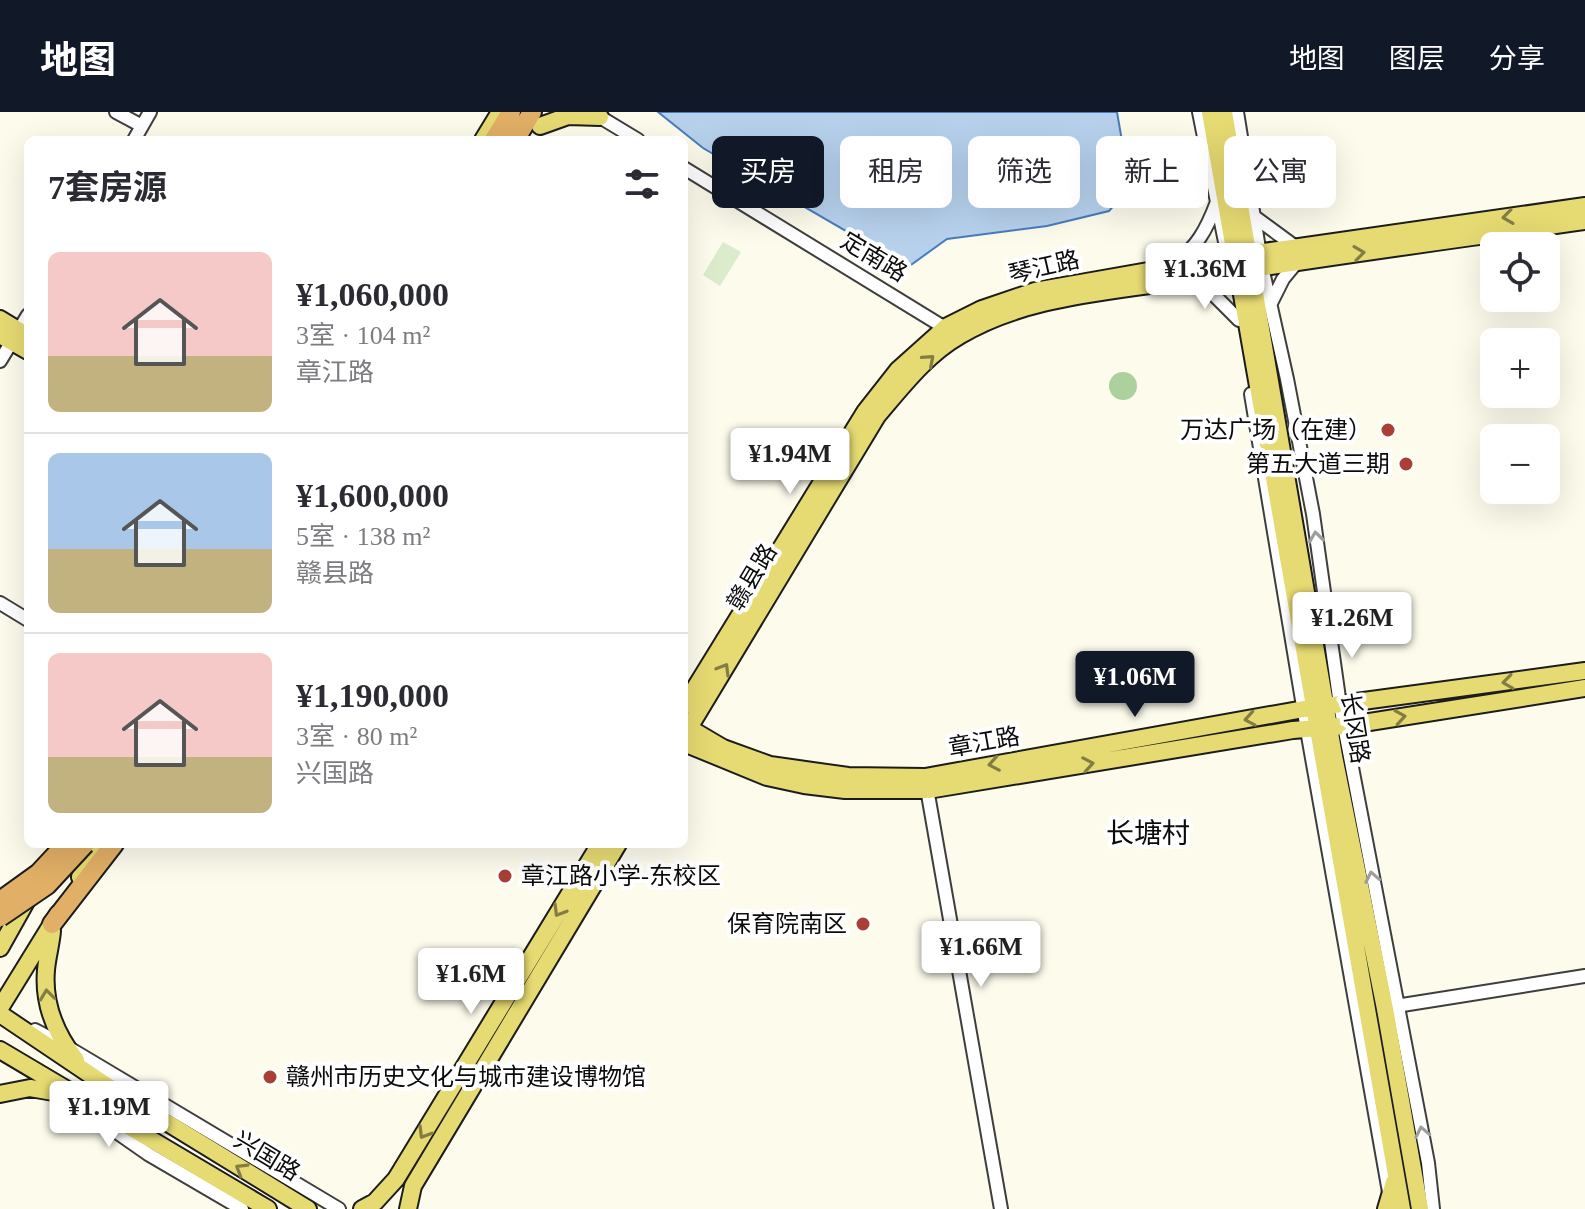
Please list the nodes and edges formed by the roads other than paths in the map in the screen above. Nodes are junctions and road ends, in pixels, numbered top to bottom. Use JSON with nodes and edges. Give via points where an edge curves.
{"nodes":[{"id":1,"x":116,"y":112,"type":"edge"},
{"id":2,"x":150,"y":112,"type":"edge"},
{"id":3,"x":500,"y":112,"type":"edge"},
{"id":4,"x":511,"y":112,"type":"edge"},
{"id":5,"x":1199,"y":112,"type":"edge"},
{"id":6,"x":1210,"y":112,"type":"edge"},
{"id":7,"x":1224,"y":112,"type":"edge"},
{"id":8,"x":1237,"y":112,"type":"edge"},
{"id":9,"x":596,"y":114,"type":"edge"},
{"id":10,"x":538,"y":122,"type":"edge"},
{"id":11,"x":142,"y":126,"type":"junction"},
{"id":12,"x":136,"y":136,"type":"edge"},
{"id":13,"x":485,"y":136,"type":"edge"},
{"id":14,"x":496,"y":136,"type":"edge"},
{"id":15,"x":520,"y":136,"type":"edge"},
{"id":16,"x":632,"y":136,"type":"edge"},
{"id":17,"x":688,"y":170,"type":"edge"},
{"id":18,"x":1217,"y":202,"type":"junction"},
{"id":19,"x":1585,"y":206,"type":"edge"},
{"id":20,"x":1252,"y":215,"type":"junction"},
{"id":21,"x":1585,"y":221,"type":"edge"},
{"id":22,"x":1297,"y":255,"type":"junction"},
{"id":23,"x":1244,"y":262,"type":"junction"},
{"id":24,"x":1172,"y":267,"type":"junction"},
{"id":25,"x":1187,"y":279,"type":"junction"},
{"id":26,"x":1270,"y":305,"type":"junction"},
{"id":27,"x":0,"y":319,"type":"edge"},
{"id":28,"x":1239,"y":320,"type":"junction"},
{"id":29,"x":951,"y":332,"type":"junction"},
{"id":30,"x":14,"y":336,"type":"edge"},
{"id":31,"x":0,"y":361,"type":"edge"},
{"id":32,"x":0,"y":603,"type":"edge"},
{"id":33,"x":24,"y":618,"type":"edge"},
{"id":34,"x":1585,"y":671,"type":"edge"},
{"id":35,"x":1585,"y":688,"type":"edge"},
{"id":36,"x":688,"y":700,"type":"edge"},
{"id":37,"x":1321,"y":707,"type":"junction"},
{"id":38,"x":688,"y":728,"type":"edge"},
{"id":39,"x":1325,"y":728,"type":"junction"},
{"id":40,"x":688,"y":735,"type":"edge"},
{"id":41,"x":926,"y":783,"type":"junction"},
{"id":42,"x":57,"y":848,"type":"edge"},
{"id":43,"x":62,"y":848,"type":"edge"},
{"id":44,"x":81,"y":848,"type":"edge"},
{"id":45,"x":98,"y":848,"type":"edge"},
{"id":46,"x":111,"y":848,"type":"edge"},
{"id":47,"x":598,"y":848,"type":"edge"},
{"id":48,"x":616,"y":848,"type":"edge"},
{"id":49,"x":0,"y":901,"type":"edge"},
{"id":50,"x":22,"y":910,"type":"junction"},
{"id":51,"x":0,"y":917,"type":"edge"},
{"id":52,"x":52,"y":924,"type":"junction"},
{"id":53,"x":0,"y":928,"type":"edge"},
{"id":54,"x":0,"y":948,"type":"edge"},
{"id":55,"x":1585,"y":976,"type":"edge"},
{"id":56,"x":1396,"y":1006,"type":"junction"},
{"id":57,"x":0,"y":1012,"type":"edge"},
{"id":58,"x":64,"y":1045,"type":"junction"},
{"id":59,"x":0,"y":1050,"type":"edge"},
{"id":60,"x":101,"y":1082,"type":"junction"},
{"id":61,"x":60,"y":1092,"type":"junction"},
{"id":62,"x":0,"y":1094,"type":"edge"},
{"id":63,"x":90,"y":1101,"type":"junction"},
{"id":64,"x":1415,"y":1183,"type":"junction"},
{"id":65,"x":1393,"y":1206,"type":"edge"},
{"id":66,"x":242,"y":1209,"type":"edge"},
{"id":67,"x":268,"y":1209,"type":"edge"},
{"id":68,"x":308,"y":1209,"type":"edge"},
{"id":69,"x":339,"y":1209,"type":"edge"},
{"id":70,"x":362,"y":1209,"type":"edge"},
{"id":71,"x":408,"y":1209,"type":"edge"},
{"id":72,"x":1001,"y":1209,"type":"edge"},
{"id":73,"x":1420,"y":1209,"type":"edge"},
{"id":74,"x":1433,"y":1209,"type":"edge"}],
"edges":[{"from":1,"to":11,"type":"street"},
{"from":2,"to":11,"type":"street"},
{"from":3,"to":13,"type":"main road"},
{"from":4,"to":14,"type":"highway"},
{"from":5,"to":18,"type":"street"},
{"from":6,"to":23,"type":"main road","name":"长冈路"},
{"from":7,"to":23,"type":"main road","name":"长冈路"},
{"from":8,"to":20,"type":"street"},
{"from":9,"to":10,"type":"main road"},
{"from":9,"to":16,"type":"street"},
{"from":10,"to":15,"type":"highway"},
{"from":11,"to":12,"type":"street"},
{"from":17,"to":29,"type":"street","name":"定南路"},
{"from":18,"to":23,"type":"street"},
{"from":18,"to":24,"type":"street","via":[[1205,232]]},
{"from":19,"to":22,"type":"main road","name":"琴江路","one_way":true},
{"from":20,"to":22,"type":"street"},
{"from":20,"to":23,"type":"street"},
{"from":22,"to":21,"type":"main road","name":"琴江路","one_way":true},
{"from":22,"to":23,"type":"main road","name":"琴江路"},
{"from":22,"to":26,"type":"street"},
{"from":23,"to":24,"type":"main road","name":"琴江路"},
{"from":23,"to":25,"type":"main road","name":"琴江路"},
{"from":23,"to":26,"type":"street"},
{"from":23,"to":28,"type":"street"},
{"from":23,"to":37,"type":"main road","name":"长冈路"},
{"from":24,"to":29,"type":"main road","name":"琴江路","via":[[1035,291],[982,309]]},
{"from":25,"to":28,"type":"street","via":[[1212,293]]},
{"from":25,"to":29,"type":"main road","name":"琴江路","via":[[1036,304]]},
{"from":37,"to":26,"type":"street","one_way":true,"via":[[1313,514]]},
{"from":27,"to":30,"type":"main road"},
{"from":28,"to":37,"type":"street"},
{"from":29,"to":36,"type":"main road","name":"赣县路","via":[[898,370],[865,412]]},
{"from":38,"to":29,"type":"main road","name":"赣县路","one_way":true,"via":[[877,416]]},
{"from":30,"to":31,"type":"street"},
{"from":32,"to":33,"type":"street"},
{"from":34,"to":37,"type":"main road","name":"章江路","one_way":true},
{"from":39,"to":35,"type":"main road","name":"章江路","one_way":true},
{"from":37,"to":39,"type":"main road","name":"长冈路"},
{"from":37,"to":39,"type":"street"},
{"from":37,"to":41,"type":"main road","name":"章江路","one_way":true},
{"from":41,"to":39,"type":"main road","name":"章江路","one_way":true},
{"from":56,"to":39,"type":"street","one_way":true},
{"from":39,"to":64,"type":"main road","name":"长冈路","via":[[1385,1009]]},
{"from":39,"to":65,"type":"street"},
{"from":39,"to":65,"type":"main road","name":"长冈路","via":[[1395,1173]]},
{"from":40,"to":41,"type":"main road","name":"章江路","via":[[767,777],[804,785],[845,790]]},
{"from":41,"to":72,"type":"street"},
{"from":42,"to":50,"type":"main road"},
{"from":43,"to":49,"type":"highway","bridge":true},
{"from":44,"to":51,"type":"highway","bridge":true,"via":[[47,885]]},
{"from":45,"to":52,"type":"main road"},
{"from":46,"to":52,"type":"highway"},
{"from":47,"to":70,"type":"main road","one_way":true,"via":[[396,1179]]},
{"from":48,"to":71,"type":"main road","via":[[413,1186]]},
{"from":50,"to":53,"type":"main road"},
{"from":50,"to":54,"type":"main road"},
{"from":52,"to":57,"type":"main road"},
{"from":58,"to":52,"type":"main road","one_way":true,"via":[[46,994]]},
{"from":55,"to":56,"type":"street"},
{"from":74,"to":56,"type":"street","one_way":true},
{"from":57,"to":58,"type":"street"},
{"from":57,"to":60,"type":"main road","name":"兴国路"},
{"from":58,"to":60,"type":"main road","via":[[80,1067]]},
{"from":58,"to":69,"type":"street"},
{"from":59,"to":61,"type":"street"},
{"from":59,"to":63,"type":"main road","name":"兴国路"},
{"from":68,"to":60,"type":"main road","name":"兴国路","one_way":true},
{"from":61,"to":62,"type":"main road","via":[[30,1088]]},
{"from":61,"to":63,"type":"main road"},
{"from":61,"to":66,"type":"street","via":[[148,1154]]},
{"from":63,"to":67,"type":"main road","name":"兴国路"},
{"from":64,"to":73,"type":"main road","name":"长冈路"},
{"from":64,"to":74,"type":"main road"}]}
